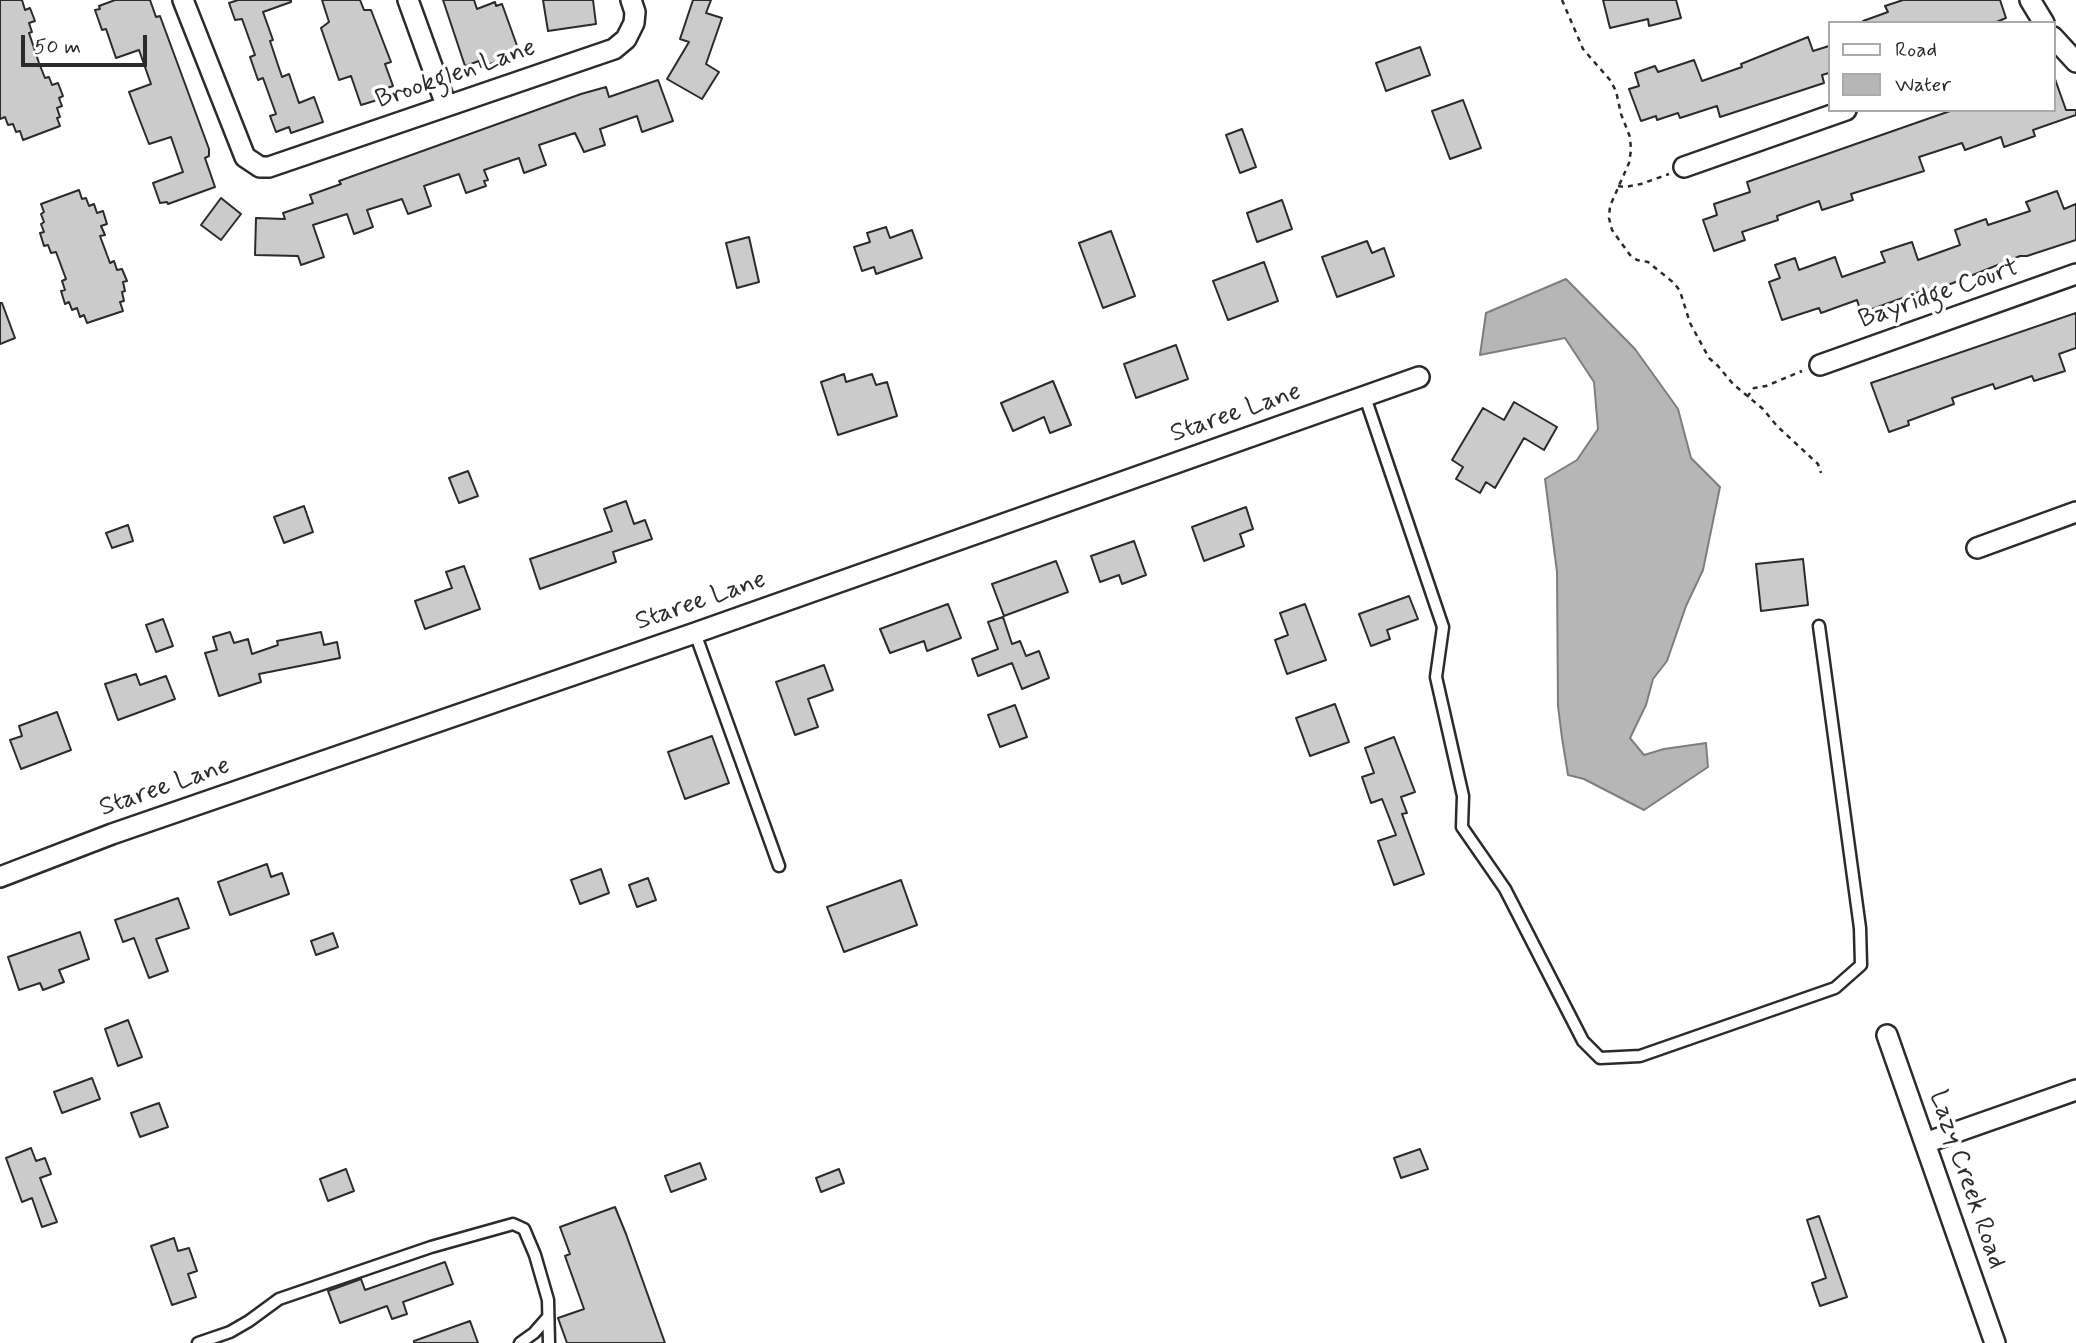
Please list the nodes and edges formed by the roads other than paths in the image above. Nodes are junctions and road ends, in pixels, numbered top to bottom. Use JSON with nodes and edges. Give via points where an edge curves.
{"nodes":[{"id":1,"x":183,"y":0,"type":"edge"},
{"id":2,"x":408,"y":0,"type":"edge"},
{"id":3,"x":631,"y":0,"type":"edge"},
{"id":4,"x":2030,"y":0,"type":"edge"},
{"id":5,"x":2043,"y":21,"type":"edge"},
{"id":6,"x":2055,"y":39,"type":"edge"},
{"id":7,"x":2076,"y":62,"type":"edge"},
{"id":8,"x":446,"y":105,"type":"junction"},
{"id":9,"x":1840,"y":112,"type":"edge"},
{"id":10,"x":1685,"y":167,"type":"road end"},
{"id":11,"x":2076,"y":274,"type":"edge"},
{"id":12,"x":1820,"y":365,"type":"road end"},
{"id":13,"x":1419,"y":377,"type":"dead end"},
{"id":14,"x":1365,"y":397,"type":"junction"},
{"id":15,"x":2076,"y":512,"type":"edge"},
{"id":16,"x":1977,"y":548,"type":"dead end"},
{"id":17,"x":1819,"y":626,"type":"dead end"},
{"id":18,"x":695,"y":633,"type":"junction"},
{"id":19,"x":779,"y":866,"type":"dead end"},
{"id":20,"x":0,"y":877,"type":"edge"},
{"id":21,"x":1886,"y":1035,"type":"dead end"},
{"id":22,"x":2076,"y":1090,"type":"edge"},
{"id":23,"x":1925,"y":1143,"type":"junction"},
{"id":24,"x":548,"y":1317,"type":"junction"},
{"id":25,"x":198,"y":1343,"type":"edge"},
{"id":26,"x":520,"y":1343,"type":"edge"},
{"id":27,"x":548,"y":1343,"type":"edge"},
{"id":28,"x":1995,"y":1343,"type":"edge"}],
"edges":[{"from":1,"to":8,"type":"street","name":"Brookglen Lane","via":[[245,157],[260,167],[278,165]]},
{"from":2,"to":8,"type":"street"},
{"from":3,"to":8,"type":"street","name":"Brookglen Lane","via":[[634,23],[614,49]]},
{"from":4,"to":5,"type":"street"},
{"from":6,"to":7,"type":"street"},
{"from":9,"to":10,"type":"street"},
{"from":11,"to":12,"type":"street","name":"Bayridge Court"},
{"from":13,"to":14,"type":"street","name":"Staree Lane"},
{"from":14,"to":17,"type":"lane","via":[[1443,627],[1436,677],[1463,796],[1462,827],[1505,890],[1583,1041],[1600,1058],[1640,1056],[1835,988],[1861,965],[1860,928]]},
{"from":14,"to":18,"type":"street","name":"Staree Lane"},
{"from":15,"to":16,"type":"street"},
{"from":18,"to":19,"type":"lane"},
{"from":18,"to":20,"type":"street","name":"Staree Lane"},
{"from":21,"to":23,"type":"street","name":"Lazy Creek Road"},
{"from":22,"to":23,"type":"street"},
{"from":23,"to":28,"type":"street","name":"Lazy Creek Road"},
{"from":24,"to":25,"type":"lane","via":[[535,1255],[524,1229],[513,1224],[279,1299],[230,1332]]},
{"from":24,"to":26,"type":"lane"},
{"from":24,"to":27,"type":"lane"}]}
